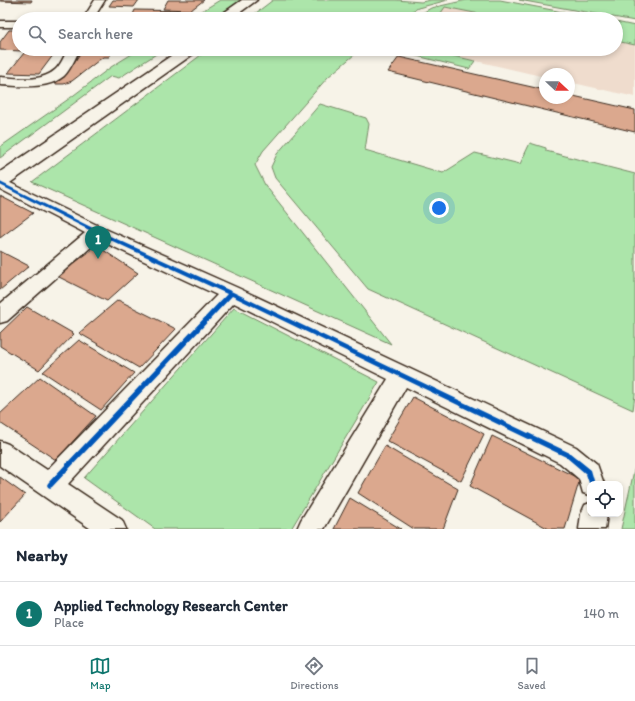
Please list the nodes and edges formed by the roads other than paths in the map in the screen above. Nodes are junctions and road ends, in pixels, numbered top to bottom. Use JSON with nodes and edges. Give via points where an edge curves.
{"nodes":[{"id":1,"x":100,"y":0,"type":"edge"},
{"id":2,"x":110,"y":0,"type":"edge"},
{"id":3,"x":251,"y":0,"type":"edge"},
{"id":4,"x":264,"y":0,"type":"edge"},
{"id":5,"x":92,"y":12,"type":"edge"},
{"id":6,"x":102,"y":12,"type":"edge"},
{"id":7,"x":233,"y":12,"type":"edge"},
{"id":8,"x":246,"y":12,"type":"edge"},
{"id":9,"x":0,"y":24,"type":"edge"},
{"id":10,"x":12,"y":24,"type":"edge"},
{"id":11,"x":70,"y":56,"type":"edge"},
{"id":12,"x":165,"y":56,"type":"edge"},
{"id":13,"x":180,"y":56,"type":"edge"},
{"id":14,"x":0,"y":81,"type":"edge"},
{"id":15,"x":0,"y":170,"type":"edge"},
{"id":16,"x":0,"y":182,"type":"edge"},
{"id":17,"x":97,"y":232,"type":"junction"},
{"id":18,"x":231,"y":294,"type":"junction"},
{"id":19,"x":0,"y":315,"type":"edge"},
{"id":20,"x":402,"y":374,"type":"junction"},
{"id":21,"x":0,"y":452,"type":"edge"},
{"id":22,"x":592,"y":481,"type":"edge"},
{"id":23,"x":50,"y":485,"type":"junction"},
{"id":24,"x":594,"y":517,"type":"edge"},
{"id":25,"x":113,"y":529,"type":"edge"},
{"id":26,"x":310,"y":529,"type":"edge"},
{"id":27,"x":592,"y":529,"type":"edge"}],
"edges":[{"from":1,"to":5,"type":"street"},
{"from":2,"to":6,"type":"street"},
{"from":3,"to":7,"type":"street"},
{"from":4,"to":8,"type":"street"},
{"from":9,"to":10,"type":"street"},
{"from":11,"to":14,"type":"street","via":[[59,73],[52,77],[28,82]]},
{"from":12,"to":15,"type":"street"},
{"from":13,"to":16,"type":"street"},
{"from":16,"to":17,"type":"street"},
{"from":17,"to":18,"type":"street"},
{"from":17,"to":19,"type":"street"},
{"from":18,"to":20,"type":"street"},
{"from":18,"to":23,"type":"street"},
{"from":20,"to":22,"type":"street","via":[[568,455],[590,472]]},
{"from":20,"to":26,"type":"street"},
{"from":21,"to":23,"type":"street"},
{"from":23,"to":25,"type":"street"},
{"from":24,"to":27,"type":"street"}]}
